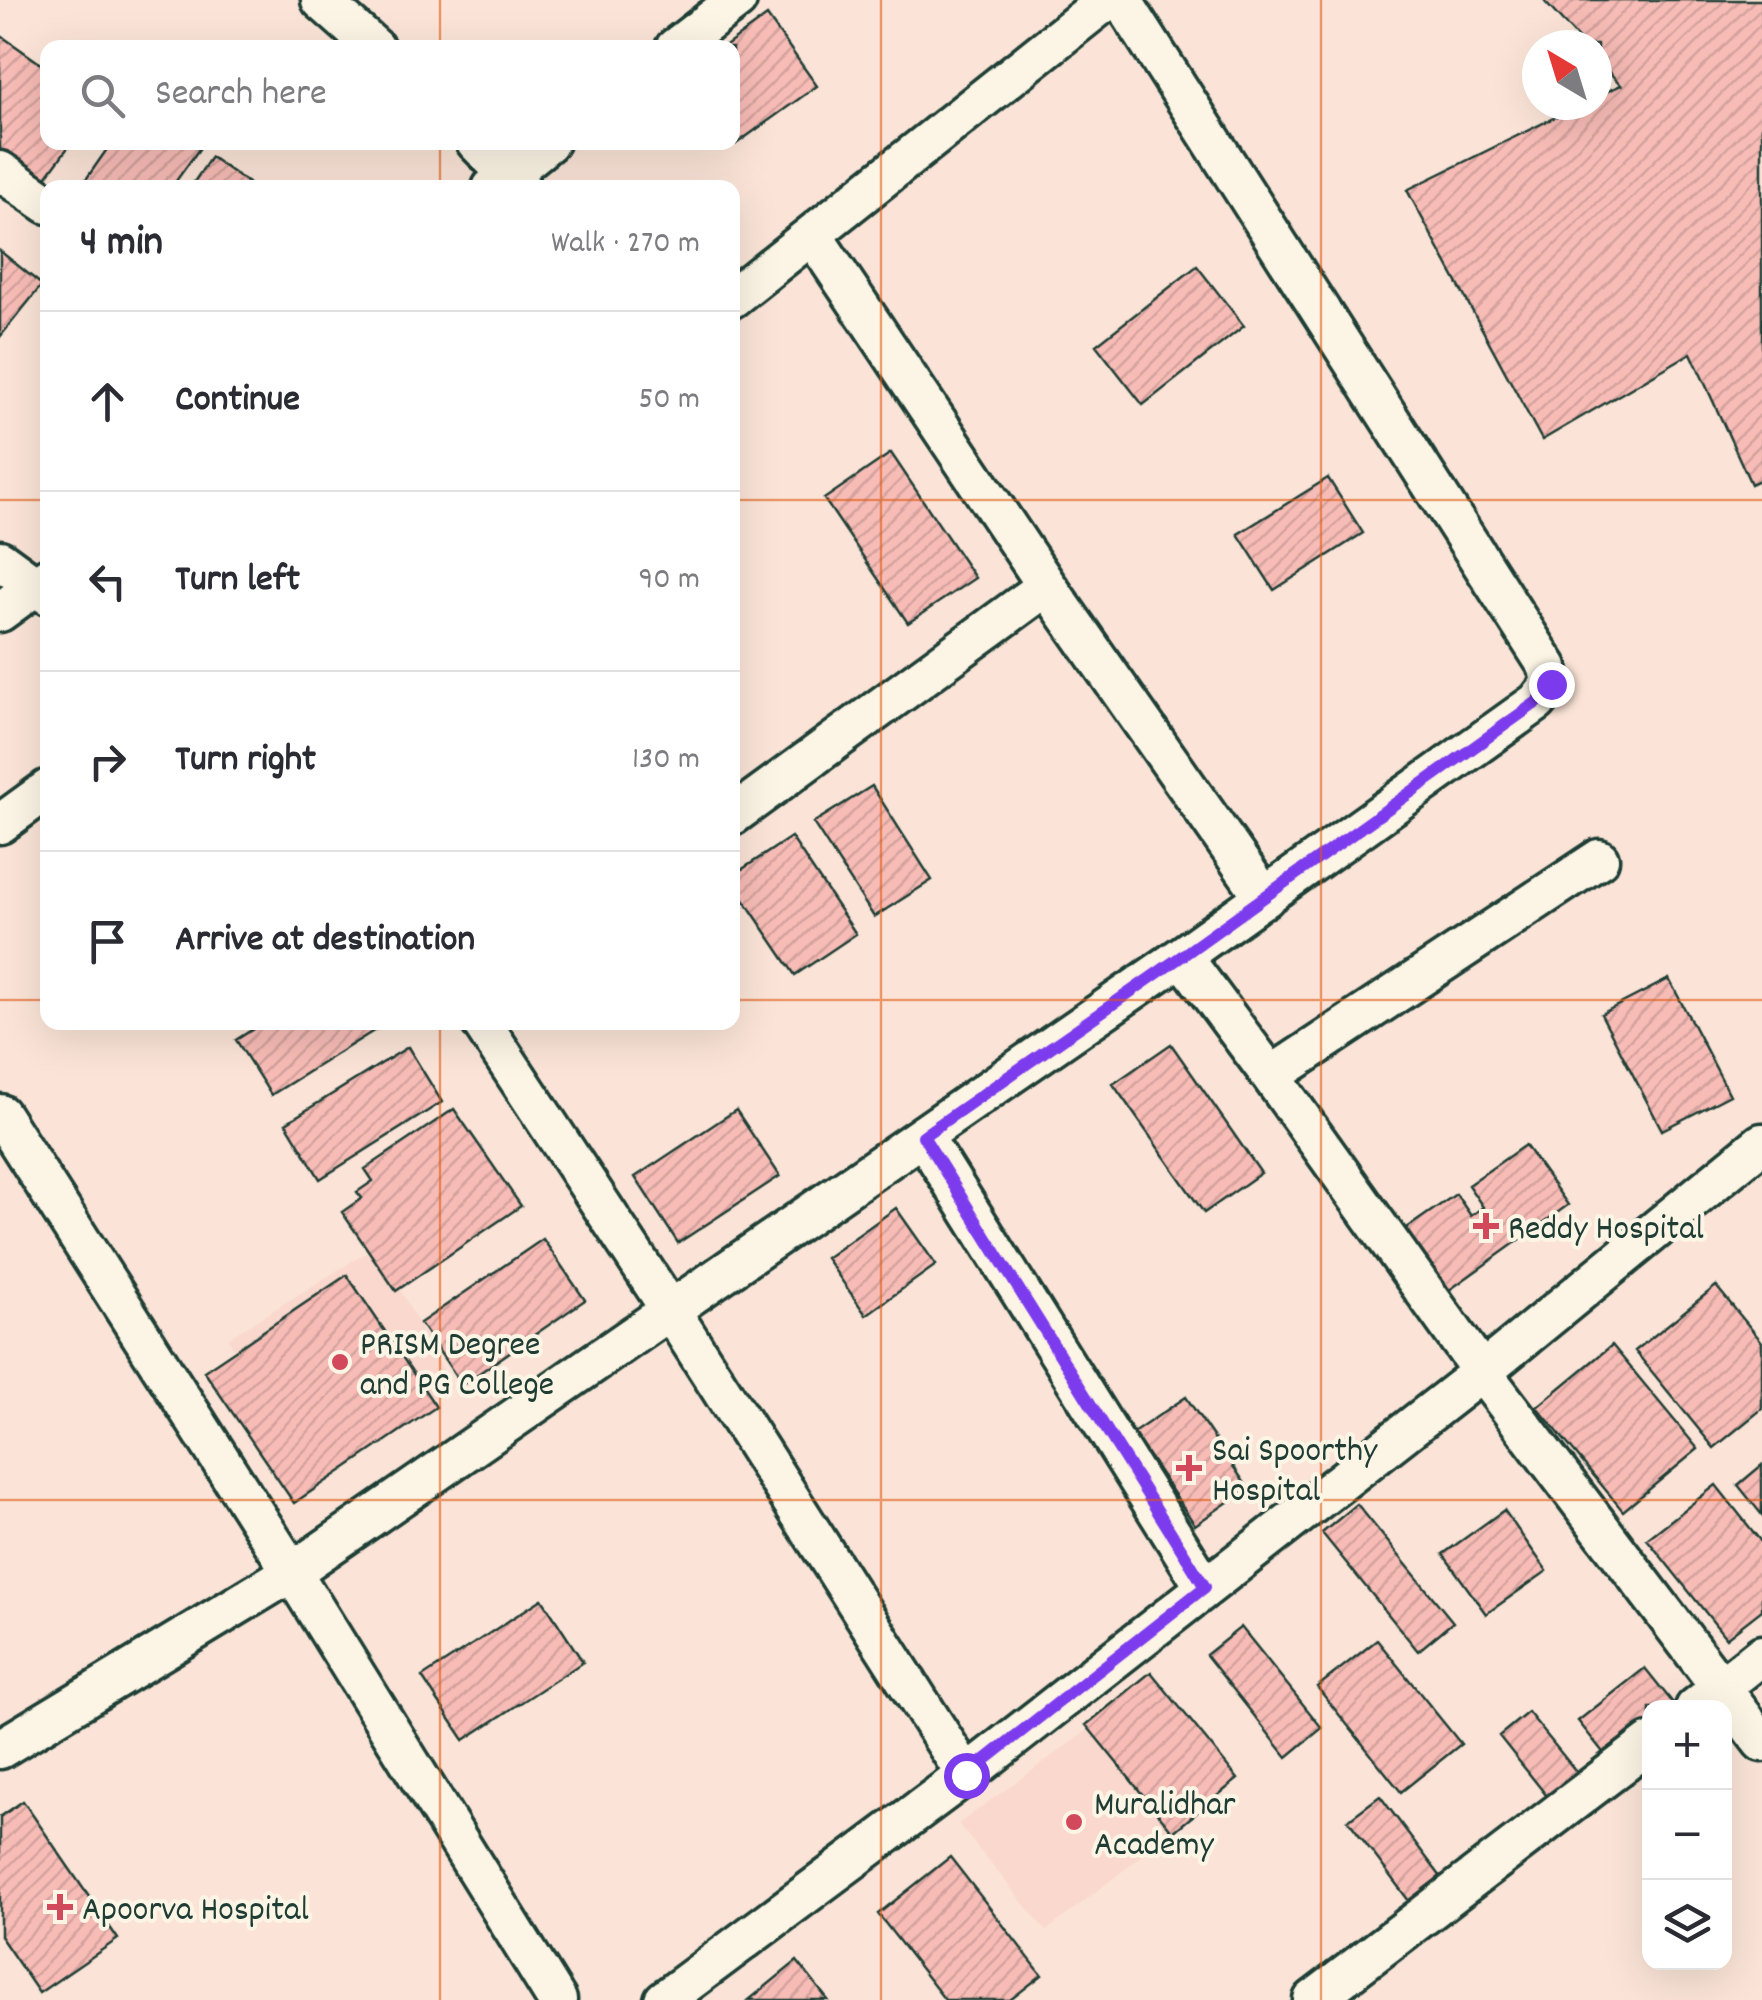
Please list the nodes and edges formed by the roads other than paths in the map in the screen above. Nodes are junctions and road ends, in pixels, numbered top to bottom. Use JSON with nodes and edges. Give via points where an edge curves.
{"nodes":[{"id":1,"x":321,"y":0,"type":"edge"},
{"id":2,"x":737,"y":0,"type":"edge"},
{"id":3,"x":1107,"y":0,"type":"edge"},
{"id":4,"x":1122,"y":0,"type":"edge"},
{"id":5,"x":366,"y":40,"type":"edge"},
{"id":6,"x":685,"y":40,"type":"edge"},
{"id":7,"x":482,"y":150,"type":"edge"},
{"id":8,"x":541,"y":150,"type":"edge"},
{"id":9,"x":0,"y":171,"type":"edge"},
{"id":10,"x":506,"y":180,"type":"edge"},
{"id":11,"x":511,"y":180,"type":"edge"},
{"id":12,"x":40,"y":198,"type":"edge"},
{"id":13,"x":813,"y":236,"type":"junction"},
{"id":14,"x":740,"y":292,"type":"edge"},
{"id":15,"x":0,"y":560,"type":"edge"},
{"id":16,"x":40,"y":584,"type":"edge"},
{"id":17,"x":1047,"y":586,"type":"junction"},
{"id":18,"x":40,"y":588,"type":"edge"},
{"id":19,"x":0,"y":612,"type":"edge"},
{"id":20,"x":40,"y":795,"type":"edge"},
{"id":21,"x":740,"y":810,"type":"edge"},
{"id":22,"x":0,"y":824,"type":"edge"},
{"id":23,"x":1598,"y":859,"type":"dead end"},
{"id":24,"x":1265,"y":898,"type":"junction"},
{"id":25,"x":1182,"y":956,"type":"junction"},
{"id":26,"x":486,"y":1030,"type":"edge"},
{"id":27,"x":1271,"y":1076,"type":"junction"},
{"id":28,"x":0,"y":1114,"type":"edge"},
{"id":29,"x":923,"y":1136,"type":"junction"},
{"id":30,"x":1762,"y":1143,"type":"edge"},
{"id":31,"x":670,"y":1311,"type":"junction"},
{"id":32,"x":1482,"y":1372,"type":"junction"},
{"id":33,"x":292,"y":1572,"type":"junction"},
{"id":34,"x":1205,"y":1587,"type":"junction"},
{"id":35,"x":1762,"y":1655,"type":"edge"},
{"id":36,"x":1708,"y":1698,"type":"edge"},
{"id":37,"x":1762,"y":1742,"type":"edge"},
{"id":38,"x":1642,"y":1748,"type":"edge"},
{"id":39,"x":0,"y":1749,"type":"edge"},
{"id":40,"x":966,"y":1775,"type":"junction"},
{"id":41,"x":543,"y":1995,"type":"edge"},
{"id":42,"x":664,"y":2000,"type":"edge"},
{"id":43,"x":1314,"y":2000,"type":"edge"}],
"edges":[{"from":1,"to":5,"type":"street"},
{"from":2,"to":6,"type":"street"},
{"from":3,"to":13,"type":"street"},
{"from":4,"to":24,"type":"street","via":[[1538,650],[1551,684],[1537,702]]},
{"from":7,"to":10,"type":"street"},
{"from":8,"to":11,"type":"street"},
{"from":9,"to":12,"type":"street"},
{"from":13,"to":14,"type":"street"},
{"from":13,"to":17,"type":"street"},
{"from":15,"to":16,"type":"street"},
{"from":17,"to":21,"type":"street"},
{"from":17,"to":24,"type":"street"},
{"from":18,"to":19,"type":"street"},
{"from":20,"to":22,"type":"street"},
{"from":23,"to":27,"type":"street"},
{"from":24,"to":25,"type":"street"},
{"from":25,"to":27,"type":"street"},
{"from":25,"to":29,"type":"street"},
{"from":26,"to":31,"type":"street"},
{"from":27,"to":32,"type":"street"},
{"from":28,"to":33,"type":"street"},
{"from":29,"to":31,"type":"street"},
{"from":29,"to":34,"type":"street"},
{"from":30,"to":32,"type":"street"},
{"from":31,"to":33,"type":"street"},
{"from":31,"to":40,"type":"street"},
{"from":32,"to":34,"type":"street"},
{"from":32,"to":36,"type":"street"},
{"from":33,"to":39,"type":"street"},
{"from":33,"to":41,"type":"street"},
{"from":34,"to":40,"type":"street"},
{"from":35,"to":36,"type":"street"},
{"from":36,"to":37,"type":"street"},
{"from":38,"to":43,"type":"street"},
{"from":40,"to":42,"type":"street"}]}
